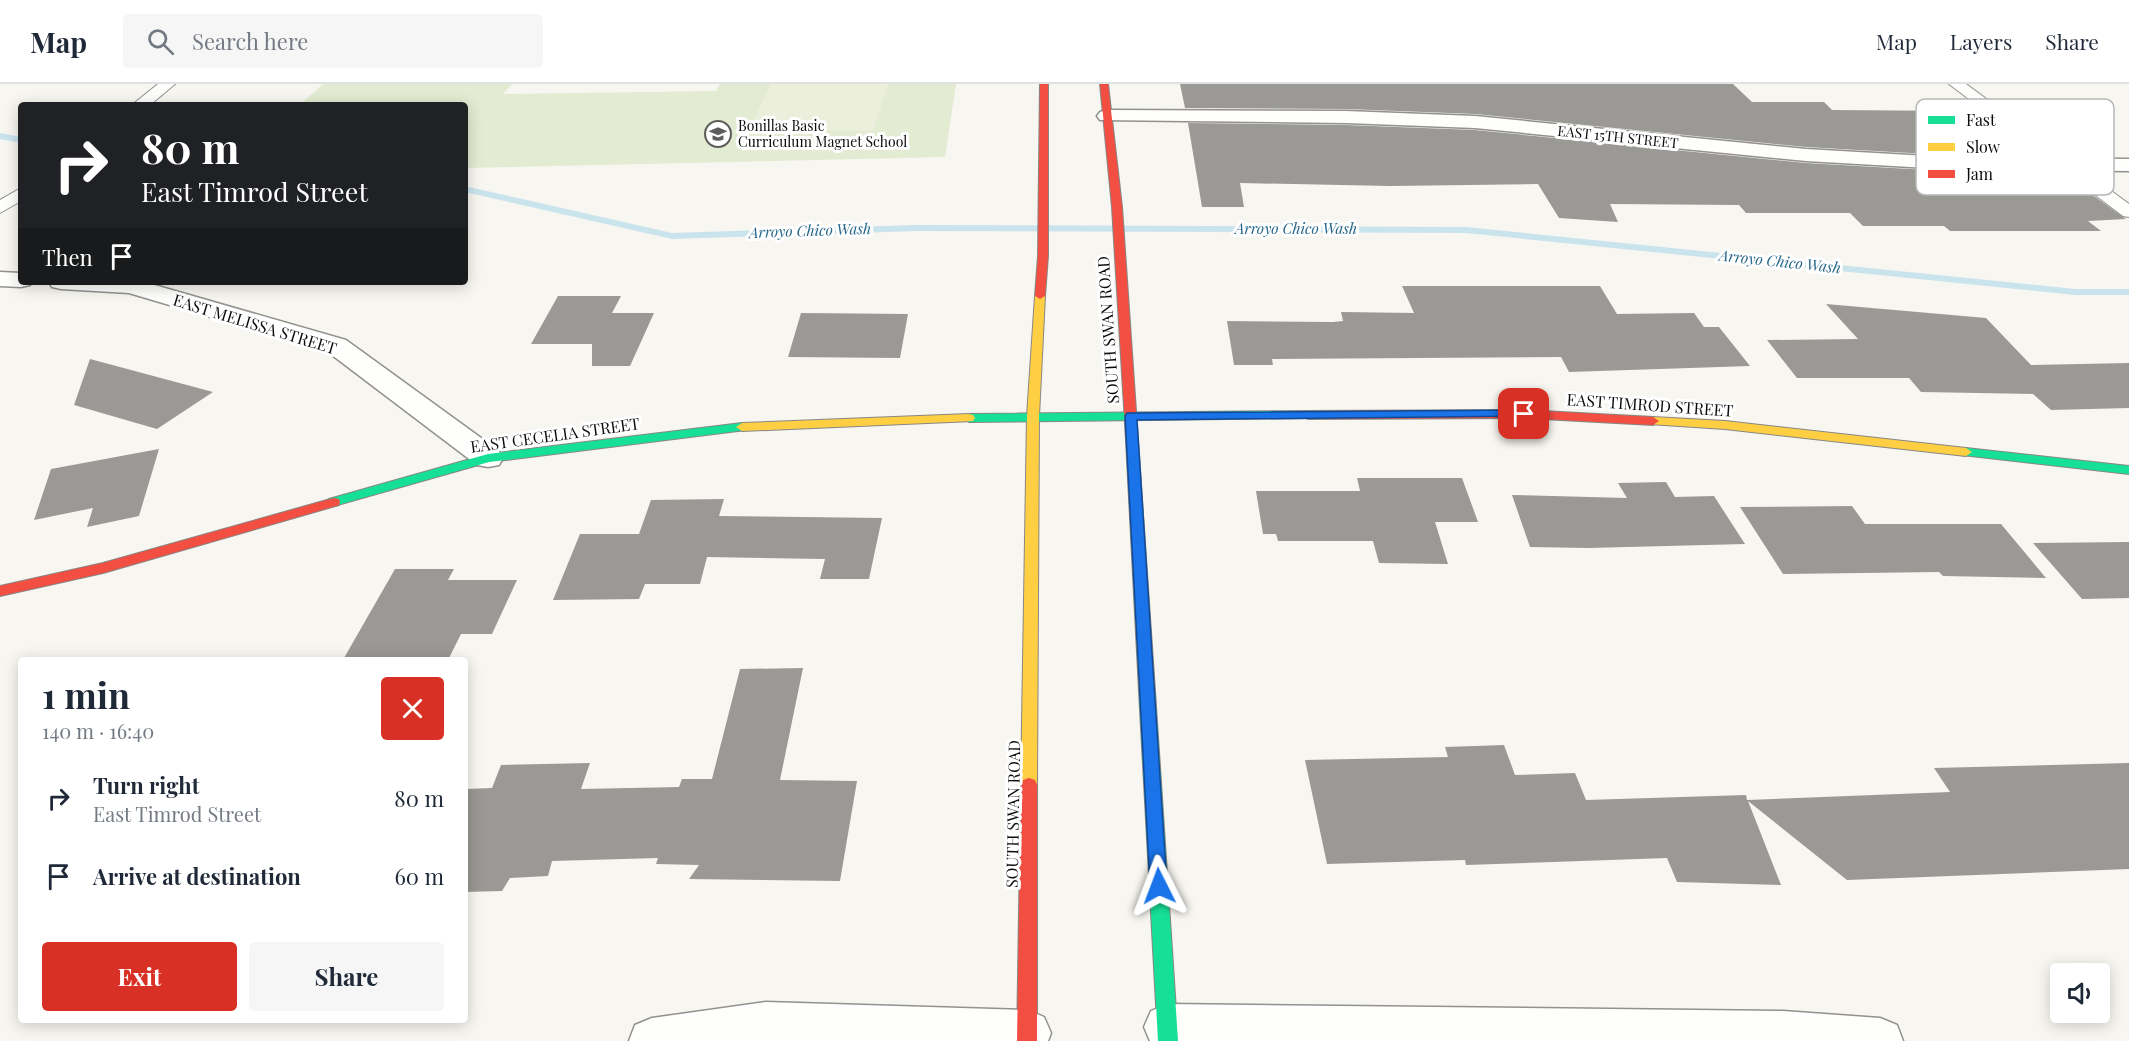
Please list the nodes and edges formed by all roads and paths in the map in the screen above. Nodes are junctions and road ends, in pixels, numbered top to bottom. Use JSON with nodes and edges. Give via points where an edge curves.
{"nodes":[{"id":1,"x":168,"y":84,"type":"edge"},
{"id":2,"x":1044,"y":84,"type":"edge"},
{"id":3,"x":1104,"y":84,"type":"edge"},
{"id":4,"x":1956,"y":84,"type":"edge"},
{"id":5,"x":1976,"y":99,"type":"edge"},
{"id":6,"x":144,"y":102,"type":"edge"},
{"id":7,"x":1107,"y":116,"type":"junction"},
{"id":8,"x":1916,"y":161,"type":"edge"},
{"id":9,"x":18,"y":195,"type":"edge"},
{"id":10,"x":2106,"y":195,"type":"edge"},
{"id":11,"x":0,"y":208,"type":"edge"},
{"id":12,"x":2129,"y":212,"type":"edge"},
{"id":13,"x":0,"y":279,"type":"edge"},
{"id":14,"x":18,"y":280,"type":"edge"},
{"id":15,"x":114,"y":285,"type":"edge"},
{"id":16,"x":1033,"y":416,"type":"junction"},
{"id":17,"x":1131,"y":416,"type":"junction"},
{"id":18,"x":488,"y":458,"type":"junction"},
{"id":19,"x":2129,"y":470,"type":"edge"},
{"id":20,"x":0,"y":591,"type":"edge"},
{"id":21,"x":1167,"y":1034,"type":"edge"},
{"id":22,"x":1027,"y":1037,"type":"edge"},
{"id":23,"x":652,"y":1041,"type":"edge"},
{"id":24,"x":1880,"y":1041,"type":"edge"}],
"edges":[{"from":1,"to":6,"type":"lane"},
{"from":2,"to":16,"type":"main road","name":"SOUTH SWAN ROAD","via":[[1043,256]]},
{"from":3,"to":7,"type":"main road","name":"SOUTH SWAN ROAD"},
{"from":4,"to":5,"type":"lane"},
{"from":7,"to":8,"type":"street","name":"EAST 15TH STREET","via":[[1346,117],[1464,122],[1806,155]]},
{"from":7,"to":17,"type":"main road","name":"SOUTH SWAN ROAD"},
{"from":9,"to":11,"type":"lane"},
{"from":10,"to":12,"type":"lane"},
{"from":13,"to":14,"type":"street"},
{"from":15,"to":18,"type":"street","name":"EAST MELISSA STREET","via":[[131,286],[337,346]]},
{"from":16,"to":17,"type":"main road","name":"EAST CECELIA STREET"},
{"from":16,"to":18,"type":"main road","name":"EAST CECELIA STREET","via":[[760,425]]},
{"from":16,"to":22,"type":"main road","name":"SOUTH SWAN ROAD"},
{"from":17,"to":19,"type":"main road","name":"EAST TIMROD STREET","via":[[1524,414],[1725,425]]},
{"from":17,"to":21,"type":"main road","name":"SOUTH SWAN ROAD"},
{"from":18,"to":20,"type":"main road","name":"EAST CECELIA STREET","via":[[103,568]]},
{"from":21,"to":24,"type":"street","via":[[1783,1034]]},
{"from":22,"to":23,"type":"street","via":[[766,1024]]}]}
